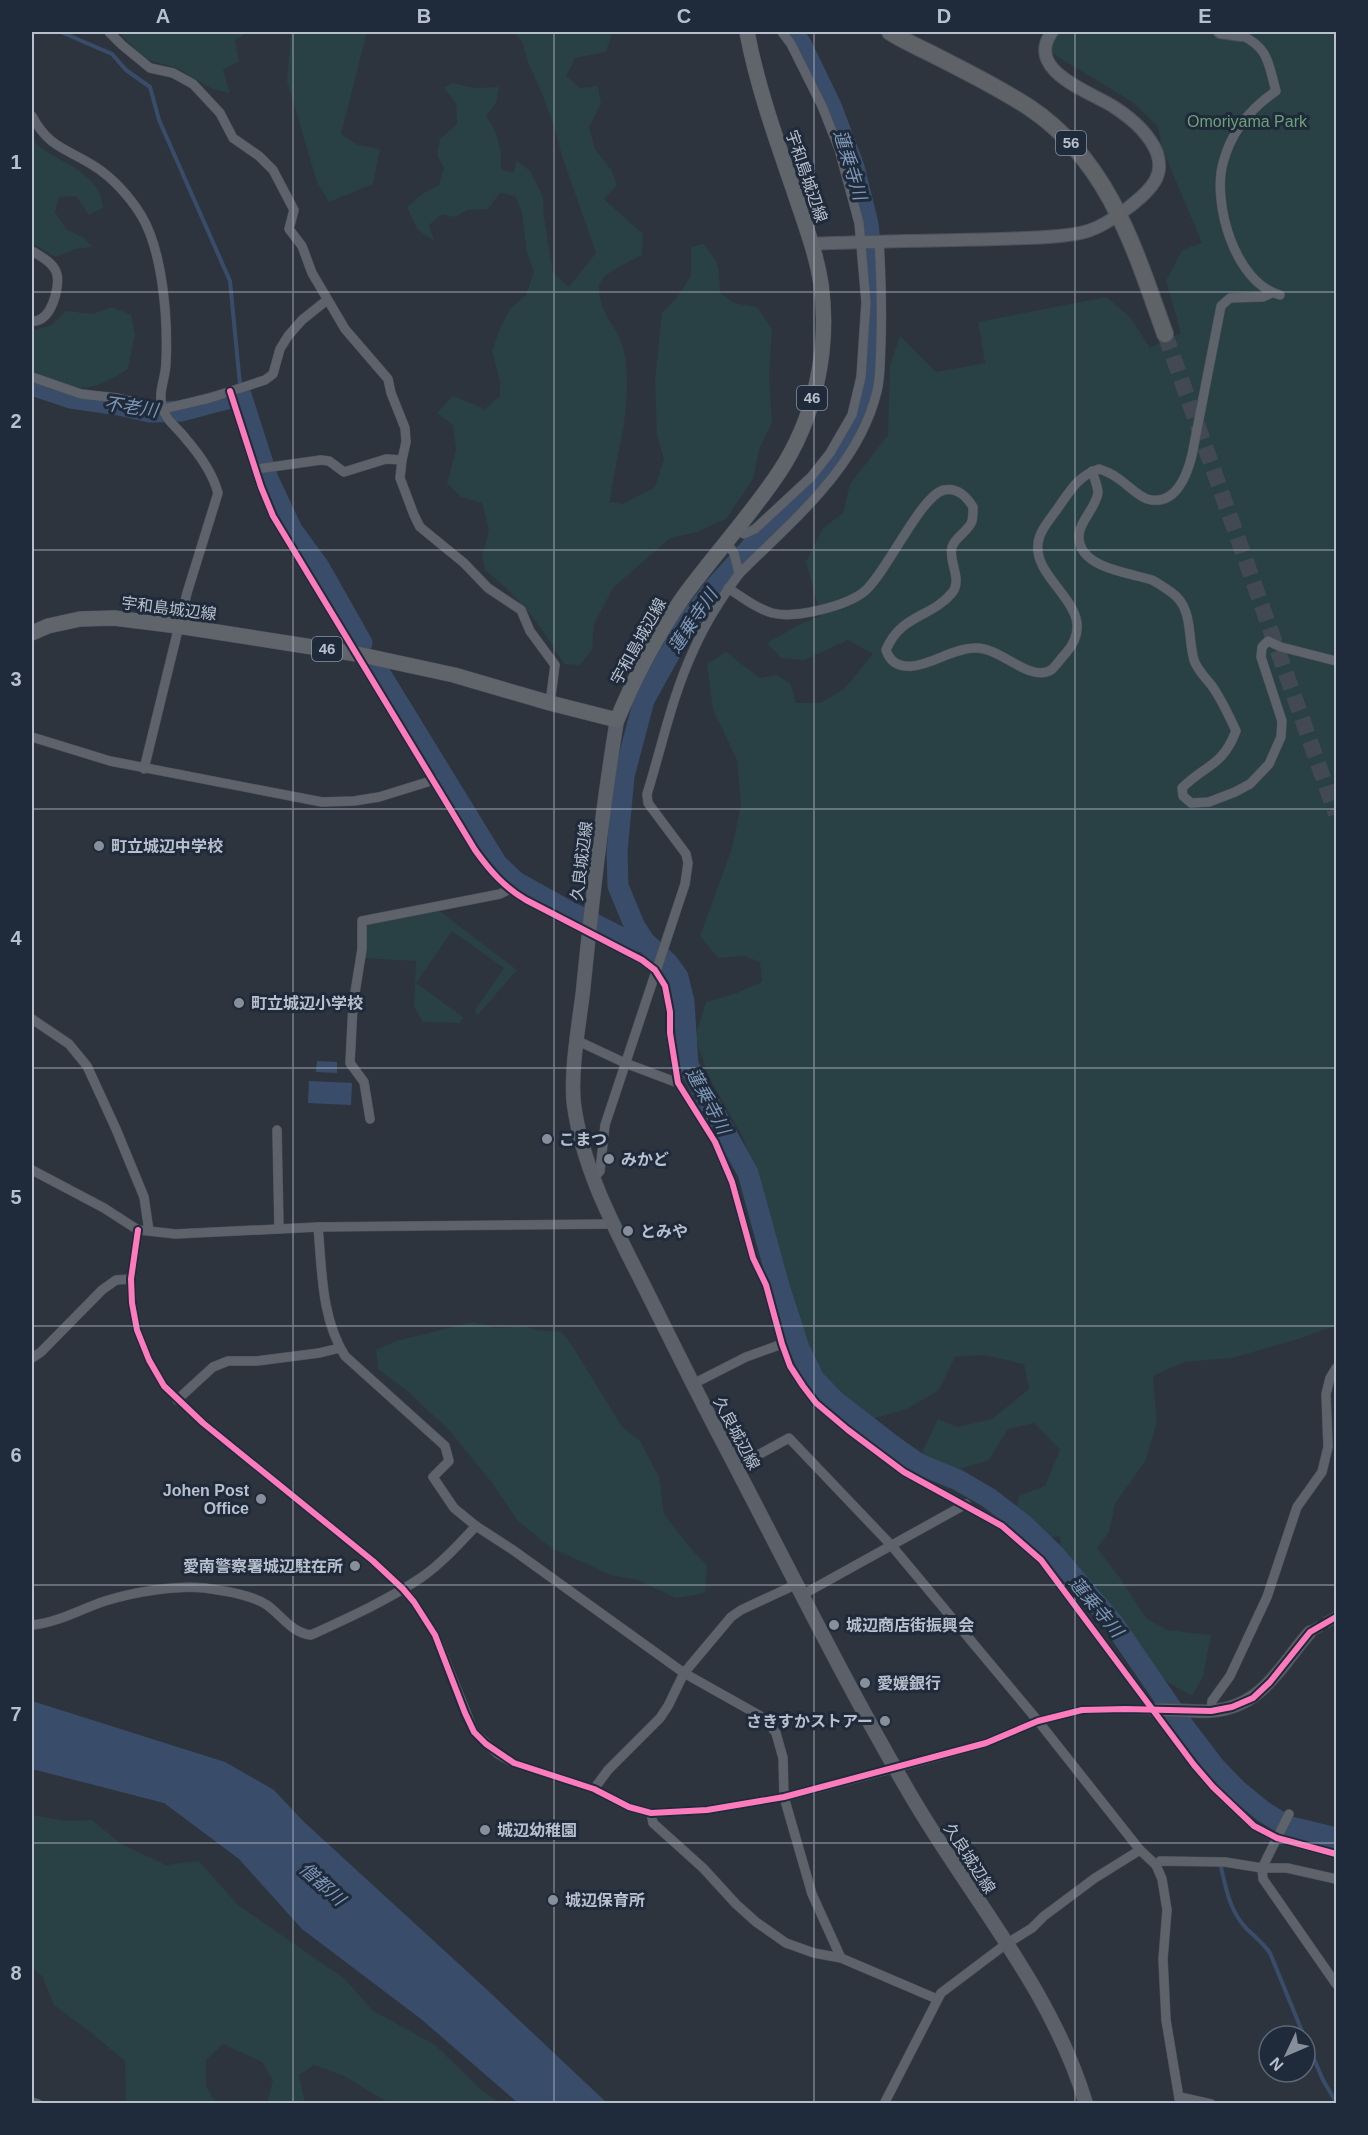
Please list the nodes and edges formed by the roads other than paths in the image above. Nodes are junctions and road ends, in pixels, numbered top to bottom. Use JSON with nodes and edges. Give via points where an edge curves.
{"nodes":[{"id":1,"x":109,"y":32,"type":"edge"},
{"id":2,"x":747,"y":32,"type":"edge"},
{"id":3,"x":782,"y":32,"type":"edge"},
{"id":4,"x":890,"y":32,"type":"edge"},
{"id":5,"x":1050,"y":32,"type":"edge"},
{"id":6,"x":1220,"y":32,"type":"edge"},
{"id":7,"x":1241,"y":35,"type":"joint"},
{"id":8,"x":32,"y":116,"type":"edge"},
{"id":9,"x":1119,"y":213,"type":"junction"},
{"id":10,"x":879,"y":241,"type":"junction"},
{"id":11,"x":860,"y":242,"type":"junction"},
{"id":12,"x":811,"y":244,"type":"junction"},
{"id":13,"x":32,"y":251,"type":"edge"},
{"id":14,"x":327,"y":300,"type":"junction"},
{"id":15,"x":32,"y":322,"type":"edge"},
{"id":16,"x":1164,"y":334,"type":"tunnel mouth"},
{"id":17,"x":32,"y":377,"type":"edge"},
{"id":18,"x":230,"y":391,"type":"junction"},
{"id":19,"x":163,"y":409,"type":"junction"},
{"id":20,"x":402,"y":460,"type":"junction"},
{"id":21,"x":256,"y":469,"type":"junction"},
{"id":22,"x":1092,"y":471,"type":"junction"},
{"id":23,"x":730,"y":536,"type":"junction"},
{"id":24,"x":739,"y":574,"type":"junction"},
{"id":25,"x":728,"y":588,"type":"junction"},
{"id":26,"x":178,"y":626,"type":"junction"},
{"id":27,"x":32,"y":633,"type":"edge"},
{"id":28,"x":357,"y":654,"type":"junction"},
{"id":29,"x":1336,"y":662,"type":"edge"},
{"id":30,"x":550,"y":703,"type":"junction"},
{"id":31,"x":617,"y":720,"type":"junction"},
{"id":32,"x":32,"y":737,"type":"edge"},
{"id":33,"x":144,"y":769,"type":"junction"},
{"id":34,"x":434,"y":780,"type":"junction"},
{"id":35,"x":508,"y":890,"type":"junction"},
{"id":36,"x":589,"y":932,"type":"junction"},
{"id":37,"x":655,"y":970,"type":"junction"},
{"id":38,"x":32,"y":1019,"type":"edge"},
{"id":39,"x":578,"y":1041,"type":"junction"},
{"id":40,"x":626,"y":1064,"type":"junction"},
{"id":41,"x":678,"y":1083,"type":"junction"},
{"id":42,"x":370,"y":1119,"type":"dead end"},
{"id":43,"x":277,"y":1130,"type":"dead end"},
{"id":44,"x":32,"y":1170,"type":"edge"},
{"id":45,"x":593,"y":1179,"type":"junction"},
{"id":46,"x":613,"y":1224,"type":"junction"},
{"id":47,"x":318,"y":1227,"type":"junction"},
{"id":48,"x":279,"y":1229,"type":"junction"},
{"id":49,"x":138,"y":1230,"type":"junction"},
{"id":50,"x":149,"y":1231,"type":"junction"},
{"id":51,"x":131,"y":1279,"type":"junction"},
{"id":52,"x":782,"y":1344,"type":"junction"},
{"id":53,"x":340,"y":1348,"type":"junction"},
{"id":54,"x":32,"y":1358,"type":"edge"},
{"id":55,"x":1336,"y":1368,"type":"edge"},
{"id":56,"x":693,"y":1384,"type":"junction"},
{"id":57,"x":177,"y":1400,"type":"junction"},
{"id":58,"x":736,"y":1467,"type":"junction"},
{"id":59,"x":966,"y":1504,"type":"junction"},
{"id":60,"x":476,"y":1526,"type":"junction"},
{"id":61,"x":891,"y":1545,"type":"junction"},
{"id":62,"x":403,"y":1589,"type":"junction"},
{"id":63,"x":799,"y":1589,"type":"junction"},
{"id":64,"x":32,"y":1625,"type":"edge"},
{"id":65,"x":1310,"y":1632,"type":"tunnel mouth"},
{"id":66,"x":684,"y":1673,"type":"junction"},
{"id":67,"x":1154,"y":1710,"type":"junction"},
{"id":68,"x":1211,"y":1711,"type":"junction"},
{"id":69,"x":1038,"y":1721,"type":"junction"},
{"id":70,"x":895,"y":1768,"type":"junction"},
{"id":71,"x":594,"y":1789,"type":"junction"},
{"id":72,"x":783,"y":1797,"type":"junction"},
{"id":73,"x":651,"y":1813,"type":"junction"},
{"id":74,"x":1289,"y":1814,"type":"dead end"},
{"id":75,"x":1277,"y":1838,"type":"junction"},
{"id":76,"x":1140,"y":1850,"type":"junction"},
{"id":77,"x":1336,"y":1854,"type":"edge"},
{"id":78,"x":1156,"y":1865,"type":"junction"},
{"id":79,"x":1262,"y":1868,"type":"junction"},
{"id":80,"x":1336,"y":1879,"type":"edge"},
{"id":81,"x":1006,"y":1944,"type":"junction"},
{"id":82,"x":841,"y":1958,"type":"junction"},
{"id":83,"x":1336,"y":1984,"type":"edge"},
{"id":84,"x":937,"y":1999,"type":"junction"},
{"id":85,"x":1180,"y":2100,"type":"edge"},
{"id":86,"x":32,"y":2102,"type":"edge"},
{"id":87,"x":38,"y":2103,"type":"edge"},
{"id":88,"x":884,"y":2103,"type":"edge"},
{"id":89,"x":1086,"y":2103,"type":"edge"},
{"id":90,"x":1211,"y":2103,"type":"edge"}],
"edges":[{"from":1,"to":14,"type":"street","via":[[150,68],[173,73],[193,84],[220,113],[233,138],[273,170],[294,210],[289,229],[302,246]]},
{"from":2,"to":12,"type":"main road","name":"宇和島城辺線","number":"46","via":[[770,121]]},
{"from":3,"to":11,"type":"street","via":[[822,106],[839,149],[859,223]]},
{"from":4,"to":9,"type":"highway","number":"56","via":[[1031,108],[1071,142],[1101,180]]},
{"from":5,"to":9,"type":"street","via":[[1045,46],[1047,60],[1055,72],[1113,107],[1138,126],[1154,146],[1160,162],[1156,179]]},
{"from":6,"to":7,"type":"street"},
{"from":7,"to":22,"type":"street","via":[[1256,42],[1265,55],[1276,91],[1262,100],[1238,128],[1223,160],[1221,200],[1238,258],[1254,279],[1276,294],[1230,298],[1221,306],[1192,456],[1187,475],[1174,494],[1160,500],[1146,498],[1115,476],[1099,469]]},
{"from":8,"to":19,"type":"street","via":[[40,131],[60,149],[95,166],[122,190],[141,215],[154,246],[164,299],[167,360],[160,392]]},
{"from":9,"to":10,"type":"street","via":[[1088,231],[1056,235]]},
{"from":9,"to":16,"type":"highway","number":"56"},
{"from":10,"to":11,"type":"street"},
{"from":10,"to":24,"type":"street","via":[[880,358],[877,390],[869,416],[836,474]]},
{"from":11,"to":12,"type":"street"},
{"from":11,"to":23,"type":"street","via":[[866,302],[861,377],[852,415],[811,477],[755,529]]},
{"from":12,"to":23,"type":"main road","name":"宇和島城辺線","number":"46","via":[[821,283],[822,318],[822,354],[815,390],[801,432],[778,474]]},
{"from":13,"to":15,"type":"street","via":[[55,268],[58,279],[51,308]]},
{"from":14,"to":18,"type":"street","via":[[288,336],[273,374]]},
{"from":14,"to":20,"type":"street","via":[[345,329],[388,379],[405,428]]},
{"from":17,"to":19,"type":"street","via":[[81,394]]},
{"from":18,"to":19,"type":"street"},
{"from":18,"to":21,"type":"street"},
{"from":19,"to":26,"type":"street","via":[[205,465],[218,494]]},
{"from":20,"to":21,"type":"street","via":[[386,459],[344,472],[321,460]]},
{"from":20,"to":30,"type":"street","via":[[400,478],[420,527],[488,588],[521,610],[530,631],[555,665]]},
{"from":21,"to":28,"type":"street","via":[[273,516]]},
{"from":22,"to":25,"type":"street","via":[[1069,492],[1038,544],[1041,562],[1077,618],[1072,646],[1051,670],[1037,673],[985,649],[961,649],[913,667],[897,665],[889,658],[886,650],[891,639],[909,620],[933,609],[953,592],[956,580],[952,546],[972,523],[973,507],[956,491],[943,490],[935,495],[916,516],[880,574],[864,592],[842,604],[775,614],[755,607]]},
{"from":22,"to":29,"type":"street","via":[[1098,492],[1080,529],[1080,545],[1089,557],[1104,566],[1154,581],[1183,603],[1198,669],[1236,731],[1219,760],[1182,788],[1183,796],[1191,803],[1209,802],[1236,792],[1269,764],[1281,737],[1282,721],[1261,657],[1262,646],[1268,641]]},
{"from":23,"to":24,"type":"street"},
{"from":23,"to":31,"type":"main road","name":"宇和島城辺線","number":"46","via":[[654,643]]},
{"from":24,"to":25,"type":"street"},
{"from":25,"to":37,"type":"street","via":[[694,649],[646,795],[686,854],[688,863],[685,884]]},
{"from":26,"to":27,"type":"main road","name":"宇和島城辺線","number":"46","via":[[114,618],[80,619]]},
{"from":26,"to":28,"type":"main road","name":"宇和島城辺線","number":"46"},
{"from":26,"to":33,"type":"street"},
{"from":28,"to":30,"type":"main road","name":"宇和島城辺線","number":"46","via":[[454,675]]},
{"from":28,"to":34,"type":"street"},
{"from":30,"to":31,"type":"main road","name":"宇和島城辺線","number":"46"},
{"from":31,"to":36,"type":"main road","name":"久良城辺線"},
{"from":32,"to":33,"type":"street"},
{"from":33,"to":34,"type":"street","via":[[322,802],[380,796]]},
{"from":34,"to":35,"type":"street","via":[[475,850]]},
{"from":35,"to":36,"type":"street"},
{"from":35,"to":42,"type":"street","via":[[363,921],[350,1063],[364,1082]]},
{"from":36,"to":37,"type":"street"},
{"from":36,"to":39,"type":"main road","name":"久良城辺線"},
{"from":37,"to":40,"type":"street"},
{"from":37,"to":41,"type":"street","via":[[665,986]]},
{"from":38,"to":50,"type":"street","via":[[69,1044],[87,1066],[144,1197]]},
{"from":39,"to":40,"type":"street"},
{"from":39,"to":45,"type":"main road","name":"久良城辺線","via":[[574,1101],[581,1145]]},
{"from":40,"to":41,"type":"street"},
{"from":40,"to":45,"type":"street","via":[[605,1125],[600,1171]]},
{"from":41,"to":52,"type":"street","via":[[715,1142],[732,1182]]},
{"from":43,"to":48,"type":"street"},
{"from":44,"to":49,"type":"street"},
{"from":45,"to":46,"type":"main road","name":"久良城辺線"},
{"from":46,"to":47,"type":"street"},
{"from":46,"to":56,"type":"main road","name":"久良城辺線"},
{"from":47,"to":48,"type":"street"},
{"from":47,"to":53,"type":"street","via":[[325,1304]]},
{"from":48,"to":50,"type":"street","via":[[175,1234]]},
{"from":49,"to":50,"type":"street"},
{"from":49,"to":51,"type":"street"},
{"from":51,"to":54,"type":"street","via":[[116,1280],[102,1290]]},
{"from":51,"to":57,"type":"street","via":[[141,1340],[164,1386]]},
{"from":52,"to":56,"type":"street"},
{"from":52,"to":59,"type":"street","via":[[790,1366],[816,1403],[904,1472]]},
{"from":53,"to":57,"type":"street","via":[[257,1361],[228,1361],[213,1367]]},
{"from":53,"to":60,"type":"street","via":[[445,1446],[449,1461],[433,1477],[454,1508]]},
{"from":55,"to":68,"type":"street","via":[[1326,1394],[1328,1447],[1322,1472],[1297,1506],[1267,1597],[1230,1676],[1212,1701]]},
{"from":56,"to":58,"type":"main road","name":"久良城辺線"},
{"from":57,"to":62,"type":"street"},
{"from":58,"to":61,"type":"street","via":[[789,1438]]},
{"from":58,"to":63,"type":"main road","name":"久良城辺線"},
{"from":59,"to":61,"type":"street"},
{"from":59,"to":67,"type":"street","via":[[1002,1526],[1041,1560]]},
{"from":60,"to":62,"type":"street","via":[[446,1557]]},
{"from":60,"to":66,"type":"street"},
{"from":61,"to":63,"type":"street"},
{"from":61,"to":69,"type":"street"},
{"from":62,"to":64,"type":"street","via":[[311,1635],[292,1628],[266,1605],[226,1592],[181,1587],[107,1601]]},
{"from":62,"to":71,"type":"street","via":[[435,1635],[474,1732],[514,1764]]},
{"from":63,"to":66,"type":"street","via":[[731,1617]]},
{"from":63,"to":70,"type":"main road","name":"久良城辺線"},
{"from":65,"to":68,"type":"street","via":[[1253,1698]]},
{"from":66,"to":71,"type":"street","via":[[660,1718]]},
{"from":66,"to":72,"type":"street","via":[[764,1718],[776,1734],[783,1758]]},
{"from":67,"to":68,"type":"street"},
{"from":67,"to":69,"type":"street","via":[[1082,1710]]},
{"from":67,"to":75,"type":"street","via":[[1213,1787],[1254,1826]]},
{"from":69,"to":70,"type":"street","via":[[986,1743]]},
{"from":69,"to":76,"type":"street"},
{"from":70,"to":72,"type":"street"},
{"from":70,"to":81,"type":"main road","name":"久良城辺線"},
{"from":71,"to":73,"type":"street","via":[[629,1807]]},
{"from":72,"to":73,"type":"street","via":[[707,1810]]},
{"from":72,"to":82,"type":"street","via":[[812,1894]]},
{"from":73,"to":82,"type":"street","via":[[653,1823],[756,1922],[800,1949]]},
{"from":74,"to":75,"type":"street"},
{"from":75,"to":77,"type":"street"},
{"from":75,"to":79,"type":"street"},
{"from":76,"to":78,"type":"street"},
{"from":76,"to":81,"type":"street"},
{"from":78,"to":79,"type":"street","via":[[1161,1861],[1225,1862]]},
{"from":78,"to":85,"type":"street","via":[[1167,1910],[1163,1959],[1166,2020]]},
{"from":79,"to":80,"type":"street","via":[[1287,1868]]},
{"from":79,"to":83,"type":"street","via":[[1263,1879]]},
{"from":81,"to":84,"type":"street"},
{"from":81,"to":89,"type":"main road","name":"久良城辺線","via":[[1061,2036]]},
{"from":82,"to":84,"type":"street"},
{"from":84,"to":88,"type":"street"},
{"from":85,"to":90,"type":"street"},
{"from":86,"to":87,"type":"street"}]}
